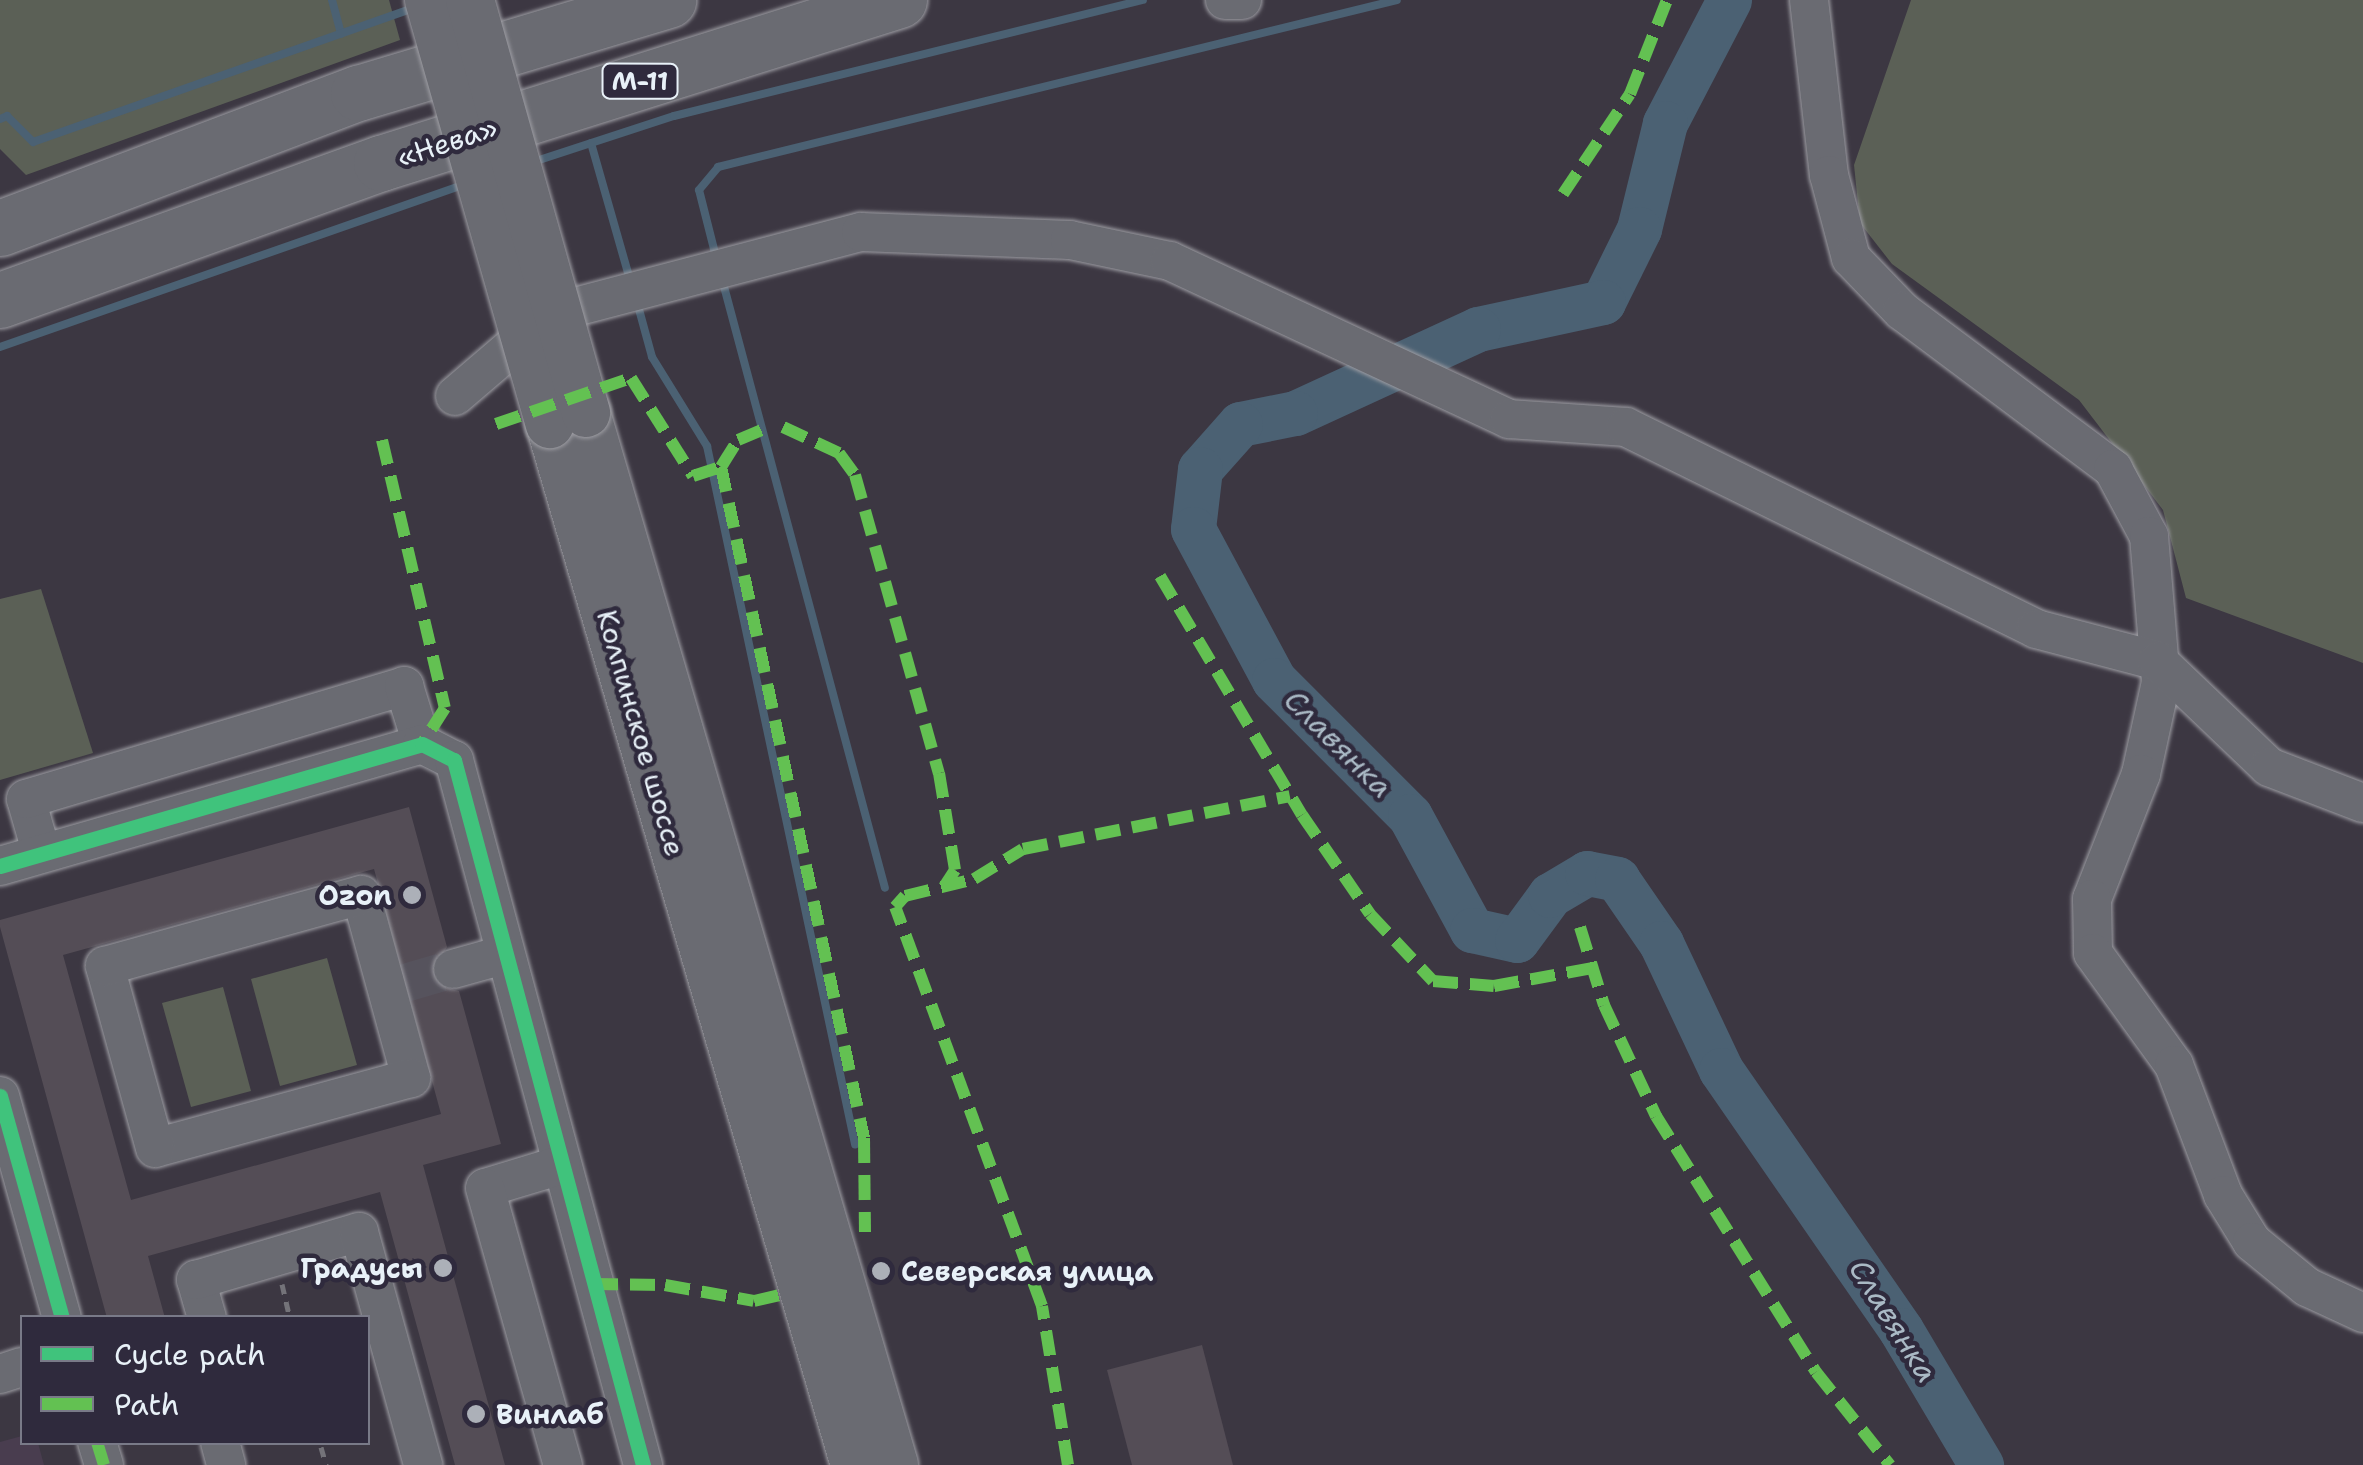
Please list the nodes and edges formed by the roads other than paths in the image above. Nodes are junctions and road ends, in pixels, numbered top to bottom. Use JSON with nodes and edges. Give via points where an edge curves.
{"nodes":[{"id":1,"x":429,"y":0,"type":"edge"},
{"id":2,"x":470,"y":0,"type":"edge"},
{"id":3,"x":668,"y":0,"type":"edge"},
{"id":4,"x":899,"y":0,"type":"edge"},
{"id":5,"x":1226,"y":0,"type":"edge"},
{"id":6,"x":1242,"y":0,"type":"edge"},
{"id":7,"x":1808,"y":0,"type":"edge"},
{"id":8,"x":0,"y":228,"type":"edge"},
{"id":9,"x":0,"y":300,"type":"edge"},
{"id":10,"x":455,"y":396,"type":"dead end"},
{"id":11,"x":568,"y":418,"type":"junction"},
{"id":12,"x":2158,"y":661,"type":"junction"},
{"id":13,"x":422,"y":744,"type":"junction"},
{"id":14,"x":2363,"y":802,"type":"edge"},
{"id":15,"x":42,"y":851,"type":"junction"},
{"id":16,"x":0,"y":866,"type":"edge"},
{"id":17,"x":503,"y":955,"type":"junction"},
{"id":18,"x":453,"y":970,"type":"tunnel mouth"},
{"id":19,"x":395,"y":985,"type":"joint"},
{"id":20,"x":0,"y":1096,"type":"edge"},
{"id":21,"x":5,"y":1135,"type":"edge"},
{"id":22,"x":560,"y":1166,"type":"junction"},
{"id":23,"x":2363,"y":1313,"type":"edge"},
{"id":24,"x":61,"y":1315,"type":"edge"},
{"id":25,"x":206,"y":1315,"type":"edge"},
{"id":26,"x":423,"y":1465,"type":"edge"},
{"id":27,"x":564,"y":1465,"type":"edge"},
{"id":28,"x":643,"y":1465,"type":"edge"},
{"id":29,"x":856,"y":1465,"type":"edge"},
{"id":30,"x":894,"y":1465,"type":"edge"}],
"edges":[{"from":1,"to":11,"type":"main road","name":"Колпинское шоссе","bridge":true},
{"from":2,"to":11,"type":"main road","name":"Колпинское шоссе","bridge":true},
{"from":3,"to":8,"type":"highway","number":"М-11","via":[[358,92]]},
{"from":4,"to":9,"type":"highway","name":"«Нева»","number":"М-11","via":[[382,163]]},
{"from":5,"to":6,"type":"street"},
{"from":7,"to":12,"type":"street","via":[[1828,175],[1851,258],[1902,311],[2113,469],[2148,536]]},
{"from":10,"to":12,"type":"street","via":[[552,312],[860,232],[1070,240],[1170,260],[1509,420],[1640,432],[2036,629]]},
{"from":11,"to":29,"type":"main road","name":"Колпинское шоссе"},
{"from":11,"to":30,"type":"main road","name":"Колпинское шоссе"},
{"from":12,"to":14,"type":"street","via":[[2268,768]]},
{"from":12,"to":23,"type":"street","via":[[2141,774],[2092,899],[2093,954],[2174,1066],[2223,1195],[2252,1242],[2306,1286]]},
{"from":13,"to":15,"type":"street"},
{"from":13,"to":15,"type":"street","via":[[404,686],[26,799]]},
{"from":13,"to":17,"type":"street","via":[[454,760]]},
{"from":15,"to":16,"type":"street"},
{"from":17,"to":18,"type":"street"},
{"from":17,"to":22,"type":"street"},
{"from":19,"to":19,"type":"street","via":[[361,896],[105,966],[154,1148],[411,1078]]},
{"from":20,"to":21,"type":"street"},
{"from":21,"to":24,"type":"street"},
{"from":22,"to":27,"type":"street","via":[[486,1188]]},
{"from":22,"to":28,"type":"street"},
{"from":25,"to":26,"type":"street","via":[[196,1280],[359,1232]]}]}
